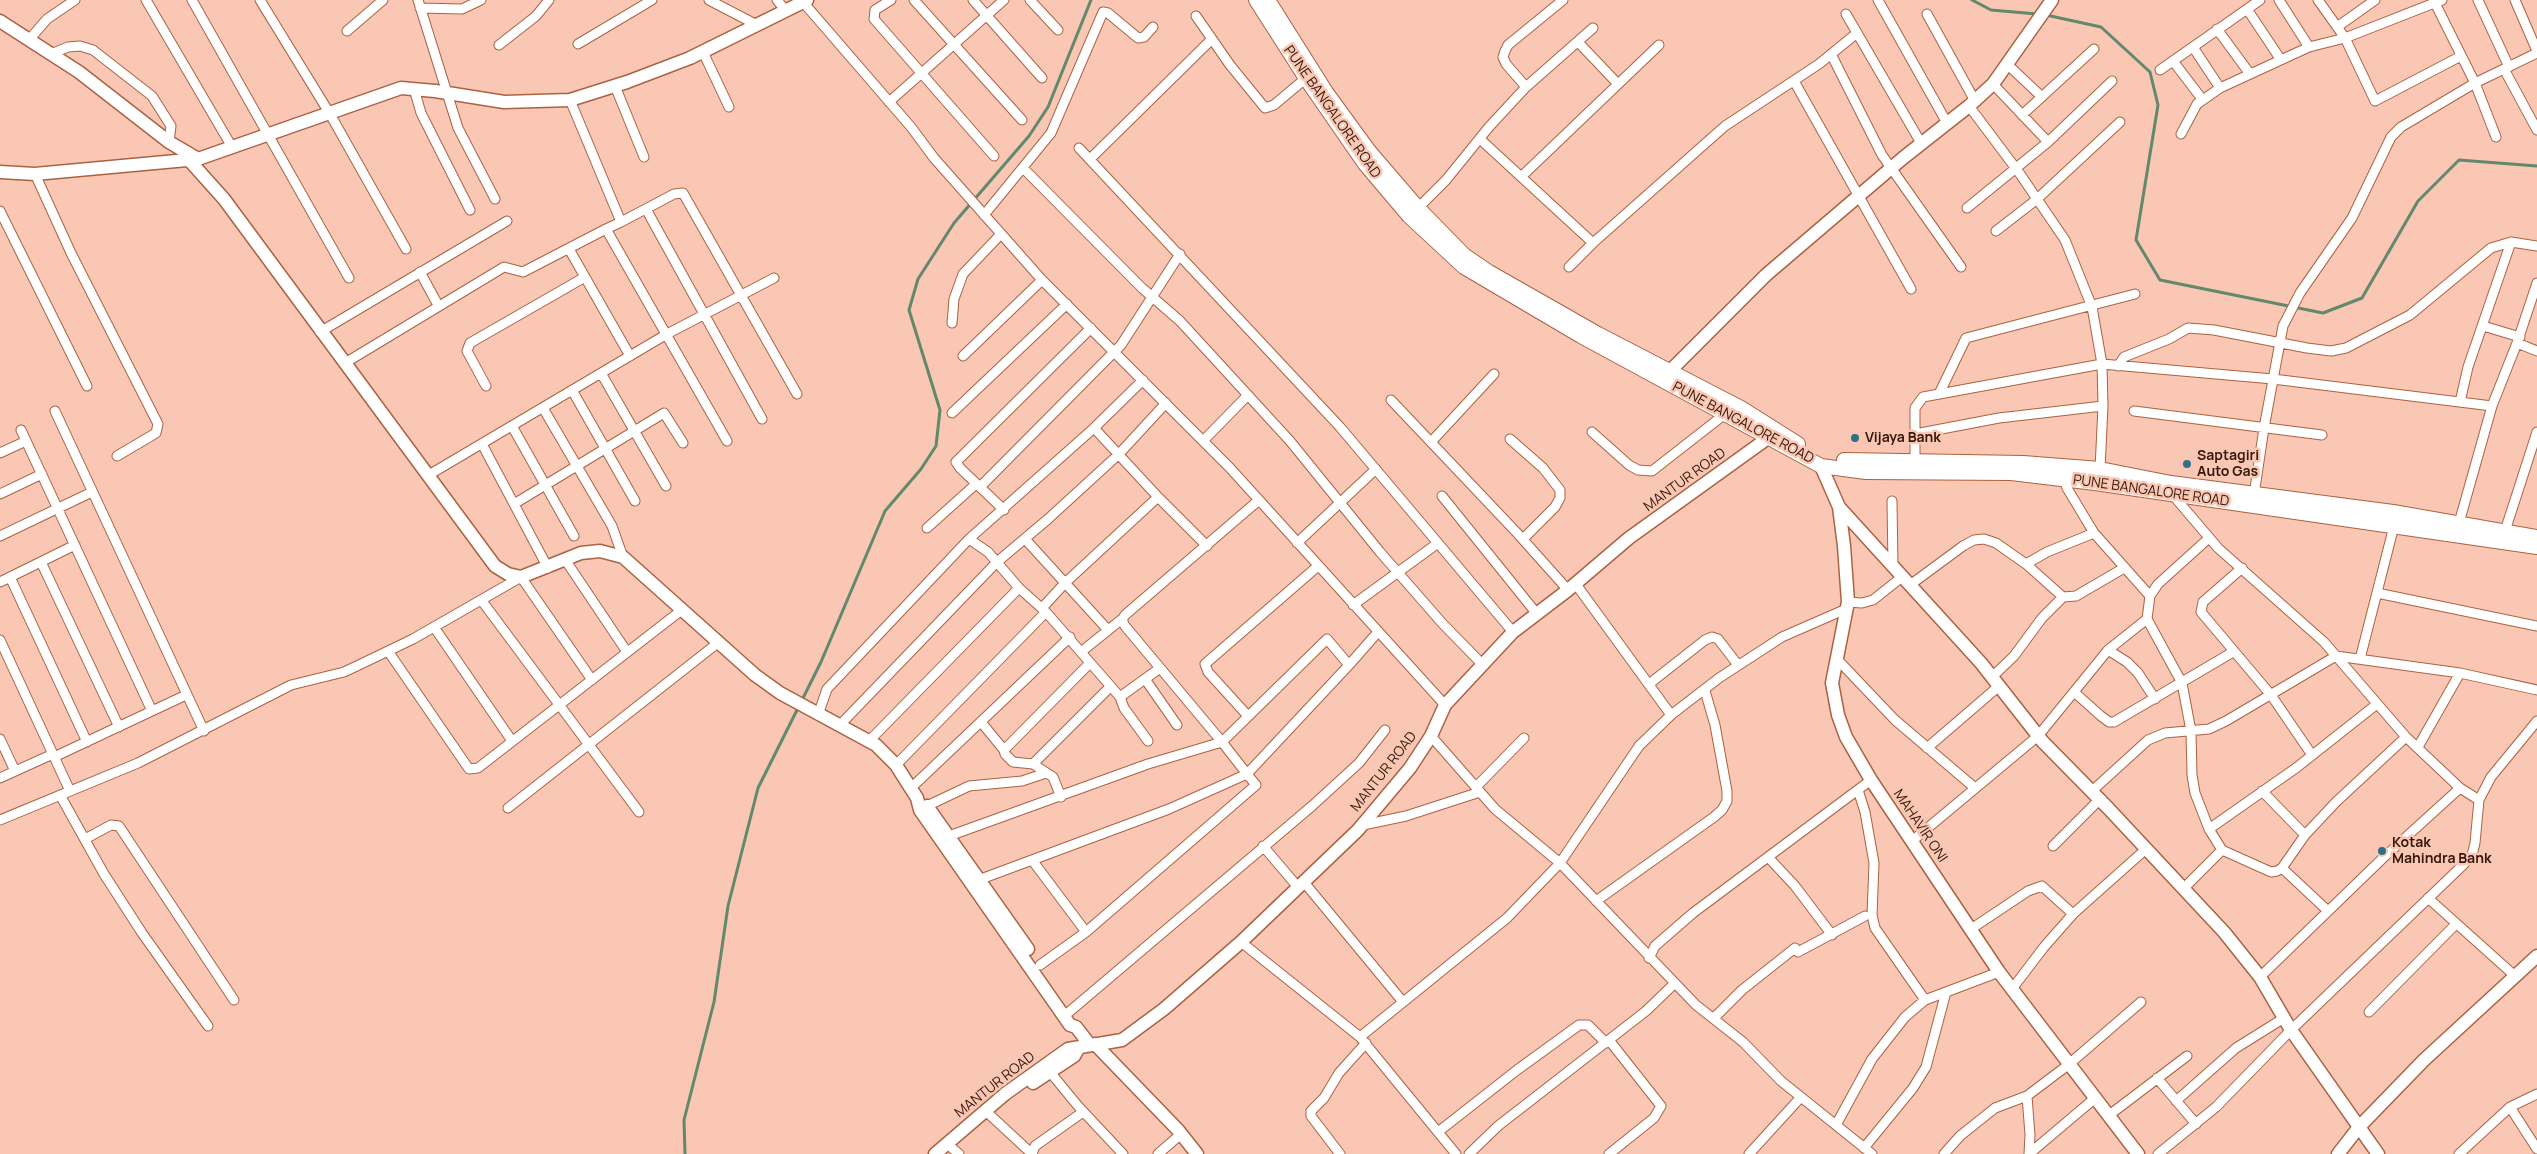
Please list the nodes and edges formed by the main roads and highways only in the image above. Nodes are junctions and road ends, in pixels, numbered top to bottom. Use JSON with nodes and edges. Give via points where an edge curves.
{"nodes":[{"id":1,"x":1256,"y":0,"type":"edge"},
{"id":2,"x":1268,"y":0,"type":"edge"},
{"id":3,"x":1298,"y":56,"type":"junction"},
{"id":4,"x":1348,"y":131,"type":"junction"},
{"id":5,"x":1668,"y":376,"type":"junction"},
{"id":6,"x":1890,"y":466,"type":"junction"},
{"id":7,"x":2537,"y":537,"type":"edge"},
{"id":8,"x":2537,"y":548,"type":"edge"}],
"edges":[{"from":1,"to":3,"type":"main road","name":"PUNE BANGALORE ROAD"},
{"from":2,"to":3,"type":"main road","name":"PUNE BANGALORE ROAD"},
{"from":3,"to":4,"type":"main road","name":"PUNE BANGALORE ROAD","via":[[1326,92]]},
{"from":3,"to":4,"type":"main road","name":"PUNE BANGALORE ROAD","via":[[1306,78]]},
{"from":4,"to":5,"type":"main road","name":"PUNE BANGALORE ROAD","via":[[1413,212],[1464,267]]},
{"from":5,"to":6,"type":"main road","name":"PUNE BANGALORE ROAD","via":[[1742,408],[1817,454]]},
{"from":5,"to":6,"type":"main road","name":"PUNE BANGALORE ROAD","via":[[1725,414],[1821,466],[1866,472]]},
{"from":6,"to":7,"type":"main road","name":"PUNE BANGALORE ROAD","via":[[1915,462],[2023,463],[2100,469]]},
{"from":6,"to":8,"type":"main road","name":"PUNE BANGALORE ROAD","via":[[2064,479]]}]}
